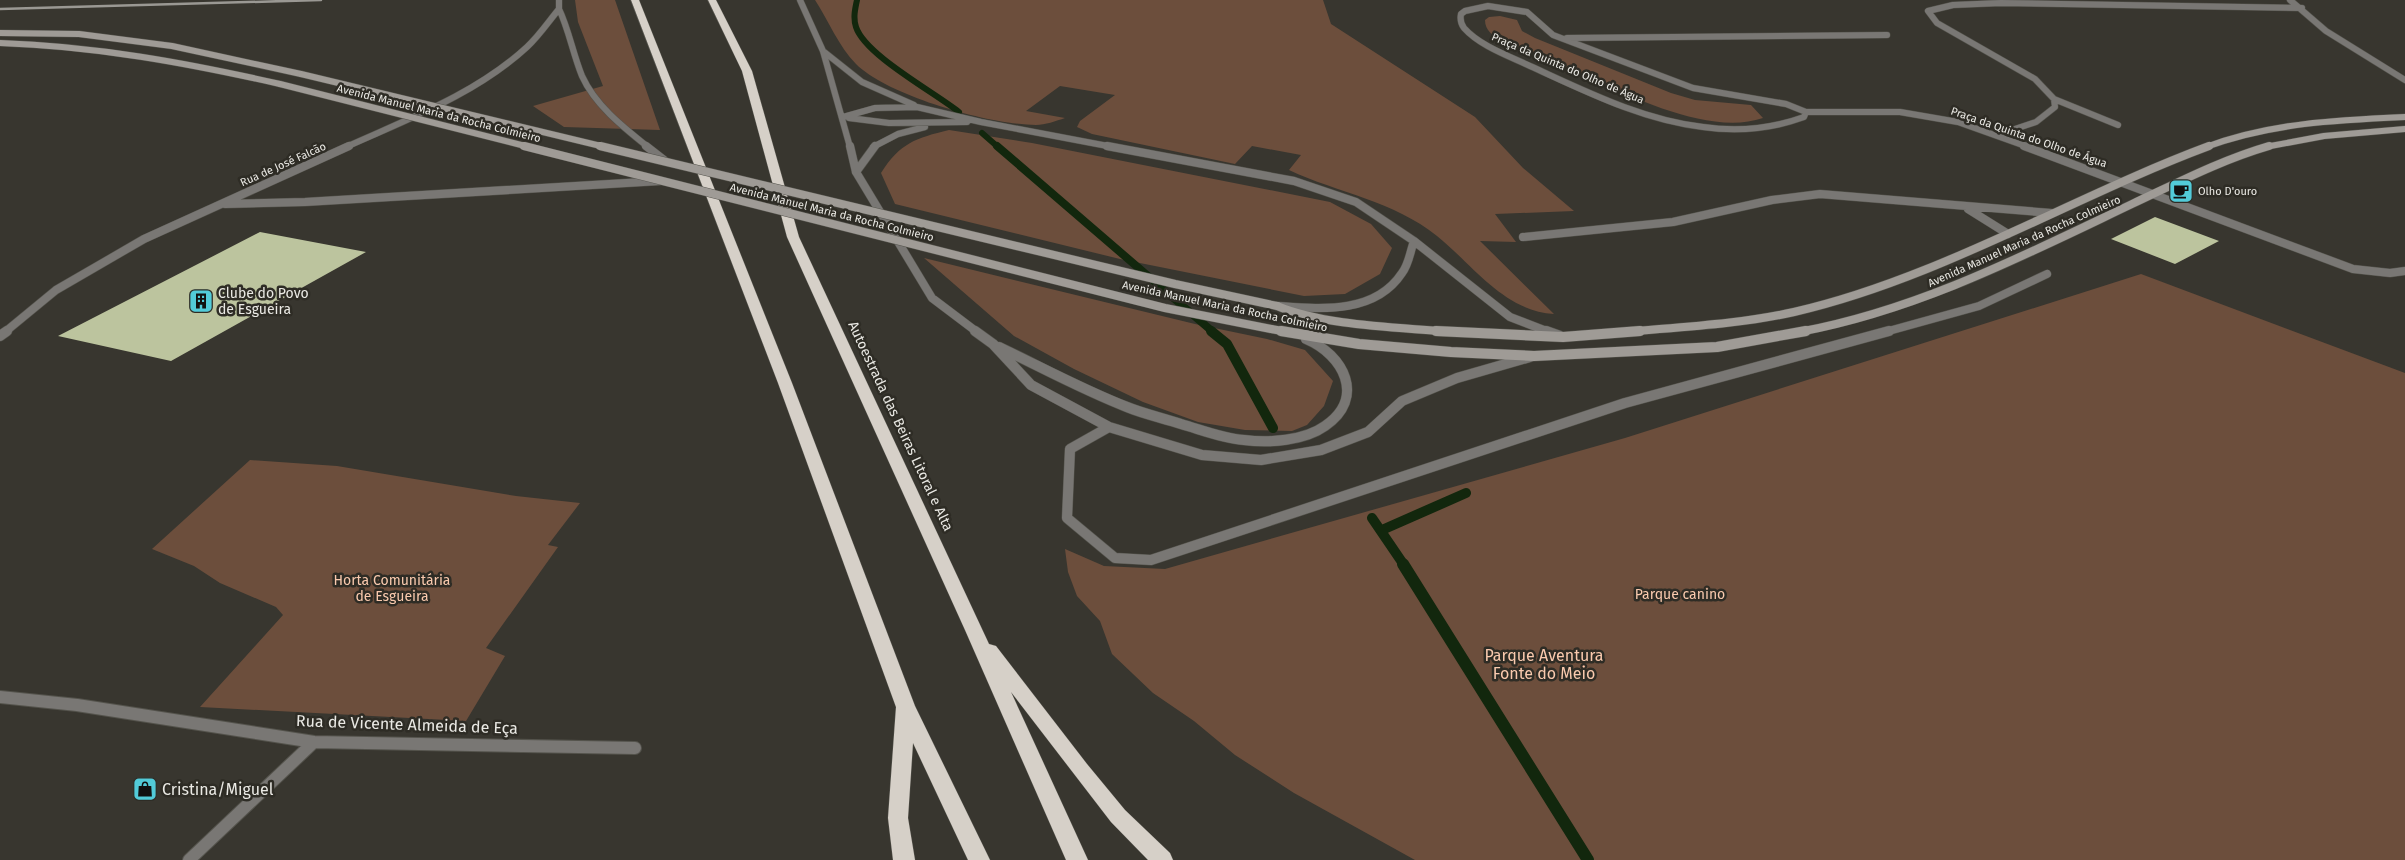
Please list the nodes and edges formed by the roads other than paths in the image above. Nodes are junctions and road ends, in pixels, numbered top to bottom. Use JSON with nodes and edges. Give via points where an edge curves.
{"nodes":[{"id":1,"x":559,"y":0,"type":"edge"},
{"id":2,"x":636,"y":0,"type":"edge"},
{"id":3,"x":712,"y":0,"type":"edge"},
{"id":4,"x":800,"y":0,"type":"edge"},
{"id":5,"x":2290,"y":0,"type":"edge"},
{"id":6,"x":2302,"y":8,"type":"junction"},
{"id":7,"x":559,"y":9,"type":"junction"},
{"id":8,"x":0,"y":33,"type":"edge"},
{"id":9,"x":1887,"y":34,"type":"dead end"},
{"id":10,"x":1562,"y":38,"type":"junction"},
{"id":11,"x":0,"y":43,"type":"edge"},
{"id":12,"x":823,"y":51,"type":"junction"},
{"id":13,"x":2405,"y":80,"type":"edge"},
{"id":14,"x":2054,"y":99,"type":"junction"},
{"id":15,"x":917,"y":107,"type":"junction"},
{"id":16,"x":1806,"y":112,"type":"junction"},
{"id":17,"x":843,"y":117,"type":"junction"},
{"id":18,"x":2405,"y":117,"type":"edge"},
{"id":19,"x":981,"y":122,"type":"junction"},
{"id":20,"x":940,"y":124,"type":"junction"},
{"id":21,"x":2118,"y":125,"type":"dead end"},
{"id":22,"x":2405,"y":129,"type":"edge"},
{"id":23,"x":1996,"y":135,"type":"junction"},
{"id":24,"x":664,"y":160,"type":"junction"},
{"id":25,"x":856,"y":172,"type":"junction"},
{"id":26,"x":666,"y":181,"type":"junction"},
{"id":27,"x":2124,"y":182,"type":"junction"},
{"id":28,"x":2154,"y":194,"type":"junction"},
{"id":29,"x":219,"y":204,"type":"junction"},
{"id":30,"x":1965,"y":208,"type":"junction"},
{"id":31,"x":2051,"y":213,"type":"junction"},
{"id":32,"x":2008,"y":234,"type":"junction"},
{"id":33,"x":1523,"y":237,"type":"dead end"},
{"id":34,"x":1414,"y":241,"type":"junction"},
{"id":35,"x":2405,"y":271,"type":"edge"},
{"id":36,"x":2047,"y":274,"type":"dead end"},
{"id":37,"x":1277,"y":306,"type":"junction"},
{"id":38,"x":1271,"y":329,"type":"junction"},
{"id":39,"x":0,"y":336,"type":"edge"},
{"id":40,"x":1563,"y":337,"type":"junction"},
{"id":41,"x":993,"y":344,"type":"junction"},
{"id":42,"x":1534,"y":356,"type":"junction"},
{"id":43,"x":1109,"y":427,"type":"junction"},
{"id":44,"x":974,"y":630,"type":"junction"},
{"id":45,"x":0,"y":697,"type":"edge"},
{"id":46,"x":905,"y":706,"type":"junction"},
{"id":47,"x":314,"y":742,"type":"junction"},
{"id":48,"x":635,"y":748,"type":"dead end"},
{"id":49,"x":189,"y":860,"type":"edge"},
{"id":50,"x":904,"y":860,"type":"edge"},
{"id":51,"x":979,"y":860,"type":"edge"},
{"id":52,"x":1077,"y":860,"type":"edge"},
{"id":53,"x":1162,"y":860,"type":"edge"}],
"edges":[{"from":1,"to":7,"type":"street"},
{"from":2,"to":46,"type":"highway","via":[[785,383]]},
{"from":3,"to":44,"type":"highway","name":"Autoestrada das Beiras Litoral e Alta","via":[[747,71],[793,237]]},
{"from":4,"to":12,"type":"street"},
{"from":5,"to":6,"type":"street"},
{"from":6,"to":13,"type":"street","via":[[2326,32]]},
{"from":6,"to":14,"type":"street","via":[[2005,3],[1954,4],[1928,11],[1937,23],[2035,79]]},
{"from":7,"to":24,"type":"street","via":[[584,79],[611,114]]},
{"from":7,"to":29,"type":"street","name":"Rua de José Falcão","via":[[528,47],[451,100]]},
{"from":8,"to":24,"type":"main road","name":"Avenida Manuel Maria da Rocha Colmieiro","bridge":true,"via":[[79,34],[172,46]]},
{"from":9,"to":10,"type":"street"},
{"from":10,"to":16,"type":"street","name":"Praça da Quinta do Olho de Água","via":[[1693,88],[1786,104]]},
{"from":10,"to":16,"type":"street","name":"Praça da Quinta do Olho de Água","via":[[1546,31],[1529,14],[1516,10],[1488,6],[1461,14],[1463,28],[1468,33],[1504,55],[1646,114],[1673,122],[1753,130],[1786,124],[1804,117]]},
{"from":11,"to":26,"type":"main road","name":"Avenida Manuel Maria da Rocha Colmieiro","bridge":true,"via":[[55,44],[146,55],[280,84]]},
{"from":12,"to":15,"type":"street","via":[[862,82]]},
{"from":12,"to":17,"type":"street"},
{"from":14,"to":21,"type":"street"},
{"from":14,"to":23,"type":"street","via":[[2055,107],[2051,113]]},
{"from":15,"to":17,"type":"street","via":[[875,108]]},
{"from":15,"to":19,"type":"street"},
{"from":16,"to":23,"type":"street","name":"Praça da Quinta do Olho de Água","via":[[1900,112],[1958,122]]},
{"from":17,"to":20,"type":"street","via":[[889,123]]},
{"from":17,"to":25,"type":"street"},
{"from":18,"to":27,"type":"main road","name":"Avenida Manuel Maria da Rocha Colmieiro","via":[[2327,120],[2238,135]]},
{"from":19,"to":20,"type":"street"},
{"from":19,"to":34,"type":"street","via":[[1294,181],[1356,202]]},
{"from":20,"to":25,"type":"street","via":[[898,134],[873,147]]},
{"from":22,"to":28,"type":"main road","name":"Avenida Manuel Maria da Rocha Colmieiro","via":[[2324,136],[2267,146]]},
{"from":23,"to":27,"type":"street","name":"Praça da Quinta do Olho de Água"},
{"from":24,"to":37,"type":"main road","name":"Avenida Manuel Maria da Rocha Colmieiro","bridge":true},
{"from":25,"to":41,"type":"street","via":[[932,298]]},
{"from":26,"to":29,"type":"street","bridge":true},
{"from":26,"to":38,"type":"main road","name":"Avenida Manuel Maria da Rocha Colmieiro","bridge":true,"via":[[1164,308]]},
{"from":27,"to":28,"type":"street","name":"Praça da Quinta do Olho de Água"},
{"from":27,"to":31,"type":"main road","name":"Avenida Manuel Maria da Rocha Colmieiro"},
{"from":28,"to":35,"type":"street","name":"Praça da Quinta do Olho de Água","via":[[2353,269],[2390,273]]},
{"from":28,"to":42,"type":"main road","name":"Avenida Manuel Maria da Rocha Colmieiro","via":[[1988,272],[1922,299],[1815,329],[1717,347]]},
{"from":29,"to":39,"type":"street","name":"Rua de José Falcão","via":[[105,260],[56,290]]},
{"from":30,"to":31,"type":"street"},
{"from":30,"to":32,"type":"street"},
{"from":30,"to":33,"type":"street","via":[[1795,194],[1657,225]]},
{"from":31,"to":32,"type":"main road","name":"Avenida Manuel Maria da Rocha Colmieiro"},
{"from":32,"to":40,"type":"main road","name":"Avenida Manuel Maria da Rocha Colmieiro","via":[[1892,284],[1794,312],[1696,326]]},
{"from":34,"to":37,"type":"street","via":[[1403,273],[1388,290],[1356,305],[1325,310]]},
{"from":34,"to":40,"type":"street","via":[[1510,318]]},
{"from":36,"to":43,"type":"street","via":[[1979,306],[1626,403],[1150,560],[1115,558],[1067,518],[1070,449]]},
{"from":37,"to":40,"type":"main road","name":"Avenida Manuel Maria da Rocha Colmieiro","via":[[1296,314],[1364,324]]},
{"from":38,"to":41,"type":"street","via":[[1319,342],[1341,363],[1348,387],[1342,409],[1324,426],[1294,438],[1252,441],[1209,433],[1120,405]]},
{"from":38,"to":42,"type":"main road","name":"Avenida Manuel Maria da Rocha Colmieiro","via":[[1359,344]]},
{"from":41,"to":43,"type":"street","via":[[1031,385]]},
{"from":42,"to":43,"type":"street","via":[[1466,375],[1402,401],[1368,432],[1320,450],[1261,460],[1202,455]]},
{"from":44,"to":52,"type":"highway","name":"Autoestrada das Beiras Litoral e Alta"},
{"from":44,"to":53,"type":"highway","via":[[1080,770],[1118,816]]},
{"from":45,"to":47,"type":"street","name":"Rua de Vicente Almeida de Eça","via":[[77,705]]},
{"from":46,"to":50,"type":"highway","via":[[898,818]]},
{"from":46,"to":51,"type":"highway"},
{"from":47,"to":48,"type":"street","name":"Rua de Vicente Almeida de Eça"},
{"from":47,"to":49,"type":"street"}]}
